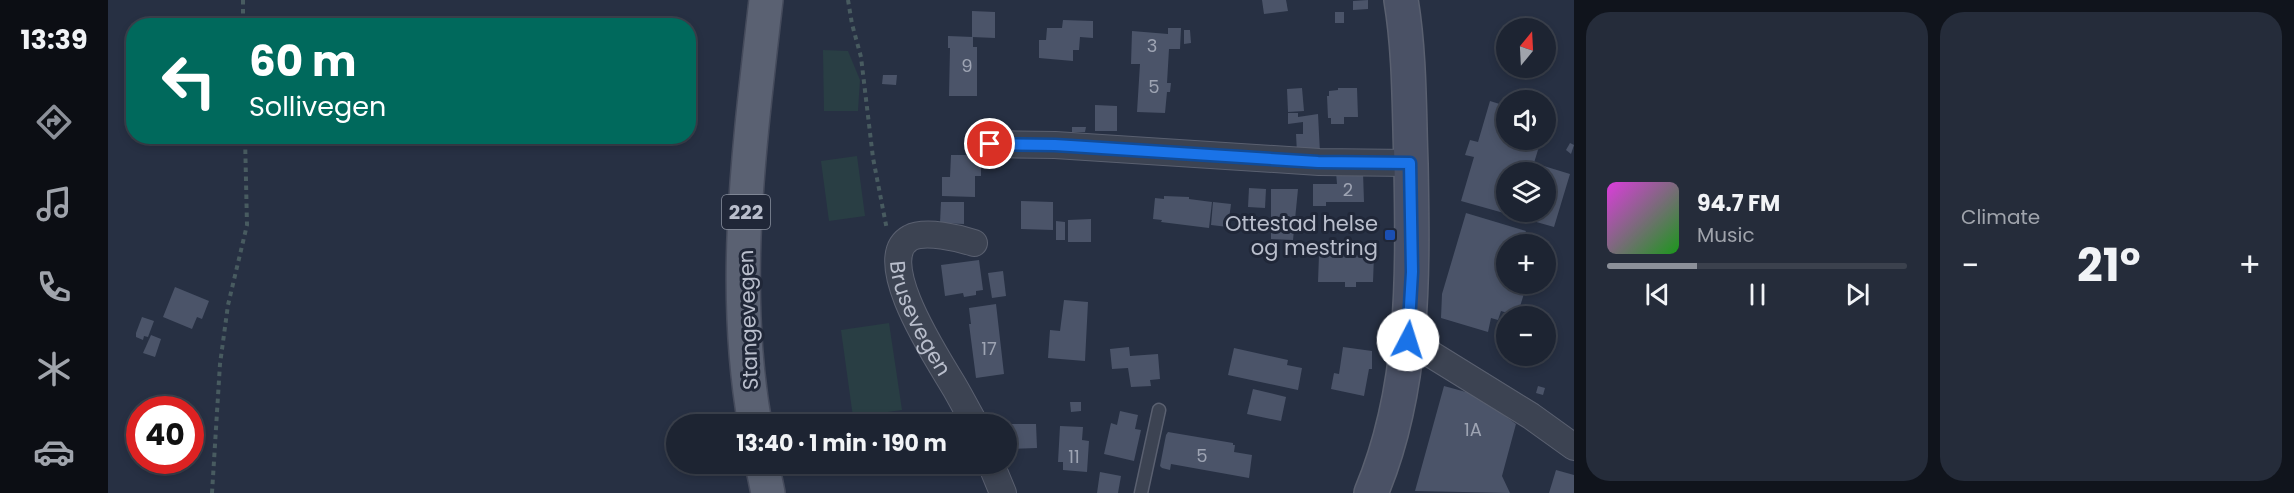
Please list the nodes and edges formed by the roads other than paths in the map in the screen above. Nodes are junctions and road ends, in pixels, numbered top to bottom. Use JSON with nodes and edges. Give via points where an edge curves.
{"nodes":[{"id":1,"x":766,"y":0,"type":"edge"},
{"id":2,"x":1401,"y":0,"type":"edge"},
{"id":3,"x":990,"y":144,"type":"dead end"},
{"id":4,"x":1410,"y":163,"type":"junction"},
{"id":5,"x":974,"y":243,"type":"dead end"},
{"id":6,"x":1408,"y":340,"type":"junction"},
{"id":7,"x":1159,"y":410,"type":"dead end"},
{"id":8,"x":754,"y":414,"type":"edge"},
{"id":9,"x":969,"y":414,"type":"edge"},
{"id":10,"x":1574,"y":447,"type":"edge"},
{"id":11,"x":764,"y":474,"type":"edge"},
{"id":12,"x":995,"y":474,"type":"edge"},
{"id":13,"x":768,"y":493,"type":"edge"},
{"id":14,"x":1003,"y":493,"type":"edge"},
{"id":15,"x":1141,"y":493,"type":"edge"},
{"id":16,"x":1371,"y":493,"type":"edge"}],
"edges":[{"from":1,"to":8,"type":"main road","name":"Stangevegen","number":"222","via":[[750,149],[743,277],[745,347]]},
{"from":2,"to":4,"type":"street","via":[[1407,46]]},
{"from":3,"to":4,"type":"street","via":[[1318,162]]},
{"from":4,"to":6,"type":"street","via":[[1412,272]]},
{"from":5,"to":9,"type":"street","name":"Brusevegen","via":[[918,236],[904,244],[898,262],[920,328]]},
{"from":6,"to":10,"type":"street"},
{"from":6,"to":16,"type":"street","via":[[1399,399]]},
{"from":7,"to":15,"type":"lane"},
{"from":11,"to":13,"type":"main road"},
{"from":12,"to":14,"type":"street"}]}
